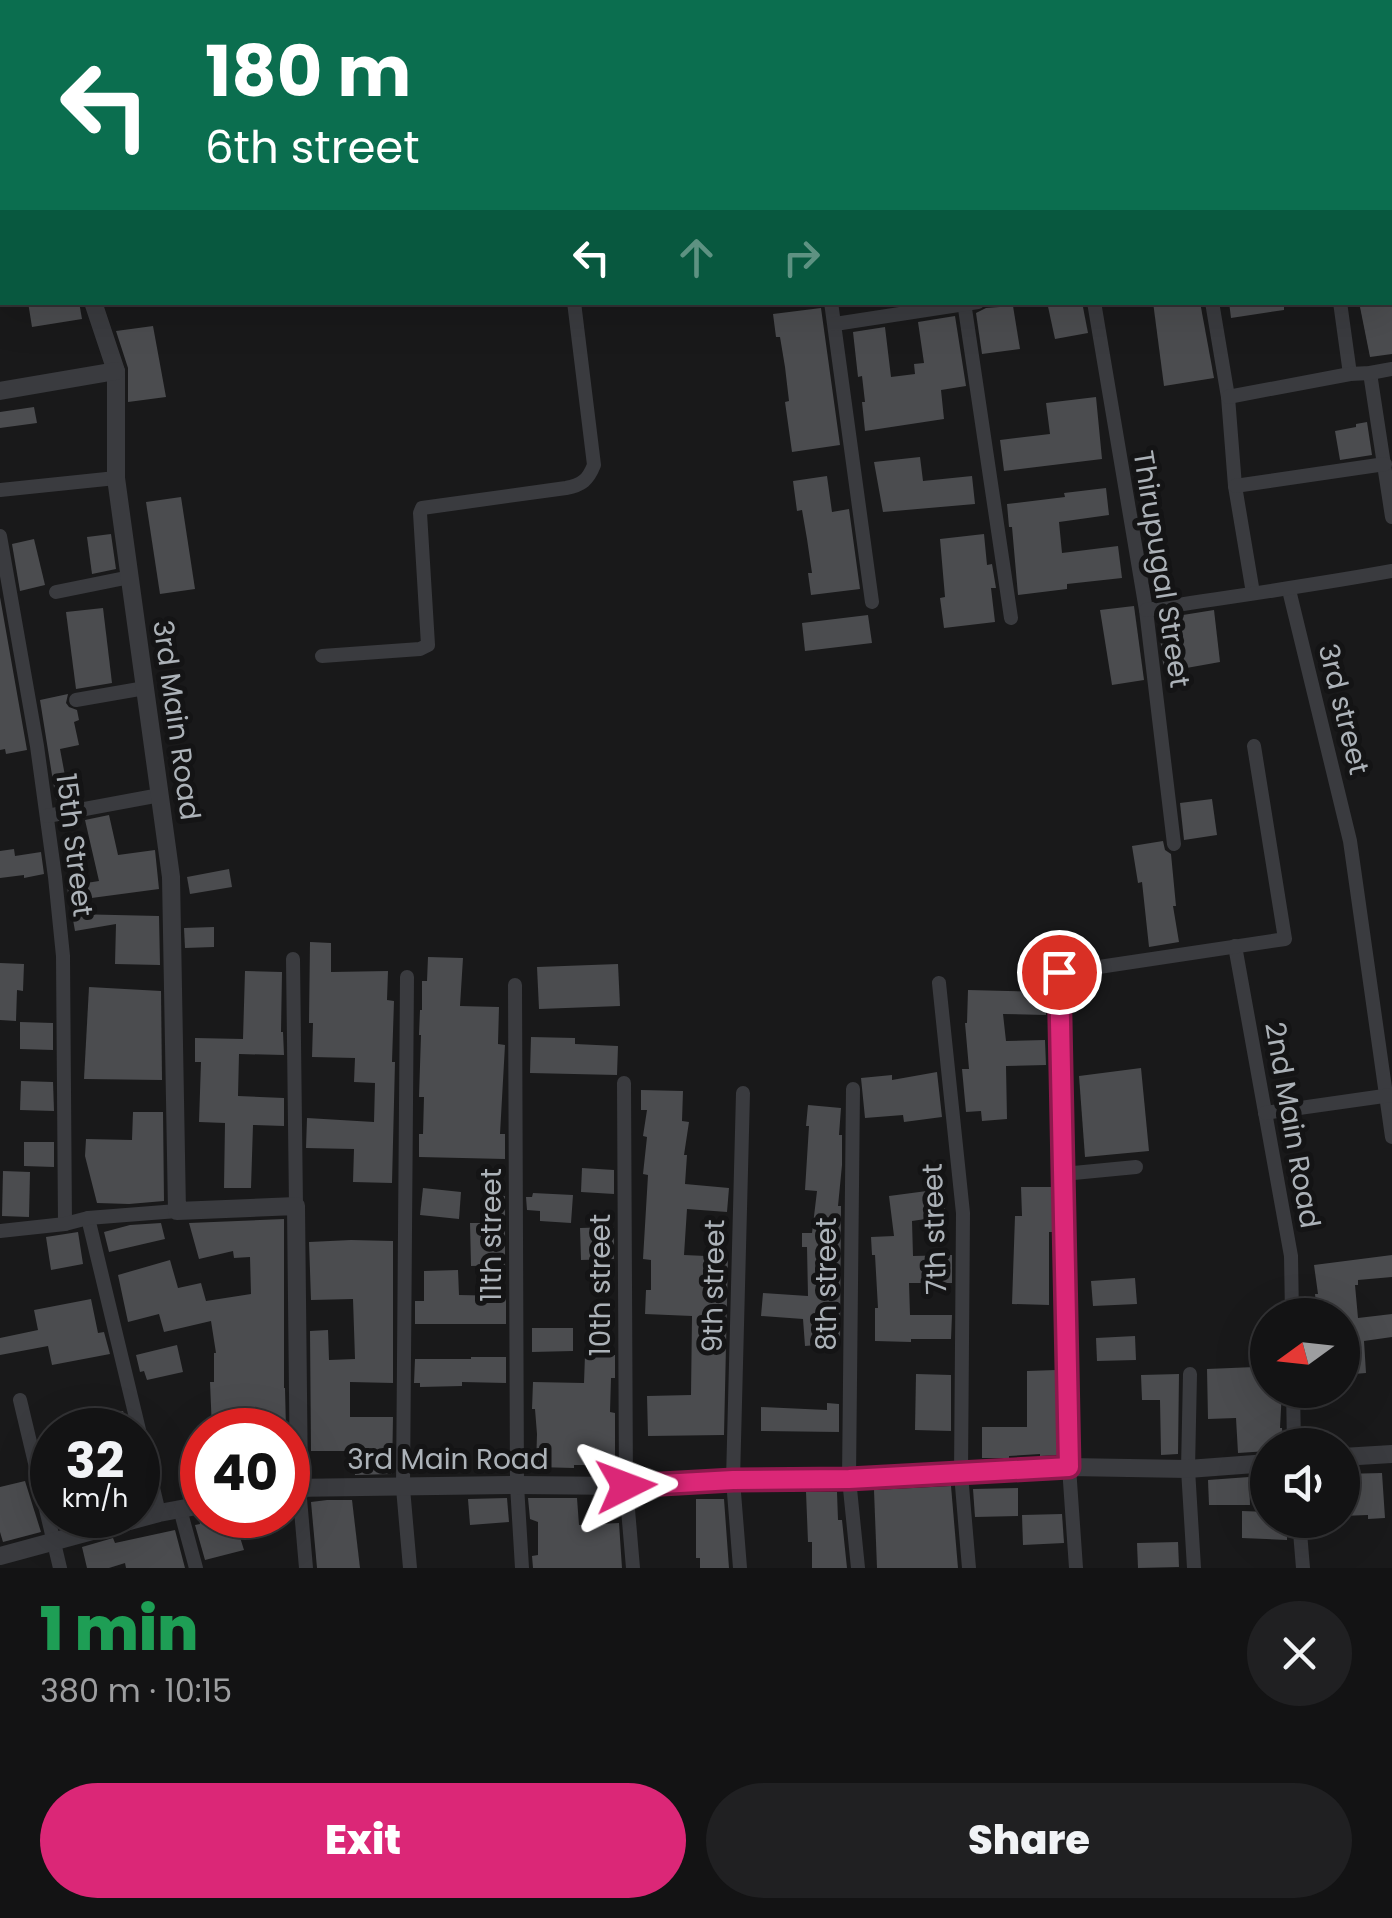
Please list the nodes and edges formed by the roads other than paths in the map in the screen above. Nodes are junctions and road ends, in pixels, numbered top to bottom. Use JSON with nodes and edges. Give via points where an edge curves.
{"nodes":[{"id":1,"x":93,"y":305,"type":"edge"},
{"id":2,"x":574,"y":305,"type":"edge"},
{"id":3,"x":832,"y":305,"type":"edge"},
{"id":4,"x":956,"y":305,"type":"edge"},
{"id":5,"x":969,"y":305,"type":"edge"},
{"id":6,"x":1095,"y":305,"type":"edge"},
{"id":7,"x":1213,"y":305,"type":"edge"},
{"id":8,"x":1340,"y":305,"type":"edge"},
{"id":9,"x":835,"y":324,"type":"junction"},
{"id":10,"x":1392,"y":369,"type":"edge"},
{"id":11,"x":116,"y":371,"type":"junction"},
{"id":12,"x":1350,"y":374,"type":"junction"},
{"id":13,"x":1370,"y":374,"type":"junction"},
{"id":14,"x":0,"y":391,"type":"edge"},
{"id":15,"x":1228,"y":397,"type":"junction"},
{"id":16,"x":1385,"y":464,"type":"junction"},
{"id":17,"x":116,"y":478,"type":"junction"},
{"id":18,"x":1235,"y":486,"type":"junction"},
{"id":19,"x":0,"y":490,"type":"edge"},
{"id":20,"x":1392,"y":517,"type":"edge"},
{"id":21,"x":0,"y":536,"type":"edge"},
{"id":22,"x":1392,"y":571,"type":"edge"},
{"id":23,"x":130,"y":577,"type":"junction"},
{"id":24,"x":1290,"y":590,"type":"junction"},
{"id":25,"x":56,"y":592,"type":"dead end"},
{"id":26,"x":1253,"y":593,"type":"junction"},
{"id":27,"x":872,"y":602,"type":"dead end"},
{"id":28,"x":1146,"y":610,"type":"junction"},
{"id":29,"x":1011,"y":618,"type":"dead end"},
{"id":30,"x":322,"y":656,"type":"dead end"},
{"id":31,"x":145,"y":688,"type":"junction"},
{"id":32,"x":76,"y":700,"type":"dead end"},
{"id":33,"x":1254,"y":746,"type":"dead end"},
{"id":34,"x":160,"y":796,"type":"junction"},
{"id":35,"x":46,"y":816,"type":"junction"},
{"id":36,"x":1174,"y":844,"type":"dead end"},
{"id":37,"x":1235,"y":946,"type":"junction"},
{"id":38,"x":294,"y":959,"type":"dead end"},
{"id":39,"x":407,"y":977,"type":"dead end"},
{"id":40,"x":938,"y":983,"type":"dead end"},
{"id":41,"x":515,"y":985,"type":"dead end"},
{"id":42,"x":624,"y":1082,"type":"dead end"},
{"id":43,"x":852,"y":1088,"type":"dead end"},
{"id":44,"x":743,"y":1093,"type":"dead end"},
{"id":45,"x":1389,"y":1096,"type":"edge"},
{"id":46,"x":1265,"y":1113,"type":"junction"},
{"id":47,"x":1392,"y":1137,"type":"edge"},
{"id":48,"x":1136,"y":1166,"type":"dead end"},
{"id":49,"x":1063,"y":1174,"type":"junction"},
{"id":50,"x":296,"y":1206,"type":"junction"},
{"id":51,"x":177,"y":1211,"type":"junction"},
{"id":52,"x":88,"y":1218,"type":"junction"},
{"id":53,"x":66,"y":1224,"type":"junction"},
{"id":54,"x":0,"y":1231,"type":"edge"},
{"id":55,"x":1292,"y":1298,"type":"edge"},
{"id":56,"x":1190,"y":1374,"type":"dead end"},
{"id":57,"x":20,"y":1400,"type":"dead end"},
{"id":58,"x":134,"y":1408,"type":"edge"},
{"id":59,"x":294,"y":1408,"type":"edge"},
{"id":60,"x":1392,"y":1454,"type":"edge"},
{"id":61,"x":1360,"y":1456,"type":"edge"},
{"id":62,"x":1250,"y":1464,"type":"edge"},
{"id":63,"x":1069,"y":1467,"type":"junction"},
{"id":64,"x":1188,"y":1469,"type":"junction"},
{"id":65,"x":961,"y":1474,"type":"junction"},
{"id":66,"x":849,"y":1479,"type":"junction"},
{"id":67,"x":733,"y":1480,"type":"junction"},
{"id":68,"x":517,"y":1485,"type":"junction"},
{"id":69,"x":626,"y":1486,"type":"junction"},
{"id":70,"x":310,"y":1488,"type":"edge"},
{"id":71,"x":403,"y":1488,"type":"junction"},
{"id":72,"x":180,"y":1509,"type":"edge"},
{"id":73,"x":160,"y":1513,"type":"edge"},
{"id":74,"x":69,"y":1538,"type":"edge"},
{"id":75,"x":188,"y":1538,"type":"edge"},
{"id":76,"x":301,"y":1538,"type":"edge"},
{"id":77,"x":1300,"y":1538,"type":"edge"},
{"id":78,"x":54,"y":1542,"type":"junction"},
{"id":79,"x":0,"y":1556,"type":"edge"},
{"id":80,"x":60,"y":1568,"type":"edge"},
{"id":81,"x":196,"y":1568,"type":"edge"},
{"id":82,"x":306,"y":1568,"type":"edge"},
{"id":83,"x":410,"y":1568,"type":"edge"},
{"id":84,"x":522,"y":1568,"type":"edge"},
{"id":85,"x":633,"y":1568,"type":"edge"},
{"id":86,"x":740,"y":1568,"type":"edge"},
{"id":87,"x":858,"y":1568,"type":"edge"},
{"id":88,"x":969,"y":1568,"type":"edge"},
{"id":89,"x":1076,"y":1568,"type":"edge"},
{"id":90,"x":1194,"y":1568,"type":"edge"},
{"id":91,"x":1303,"y":1568,"type":"edge"}],
"edges":[{"from":1,"to":11,"type":"street","name":"3rd Main Road"},
{"from":2,"to":30,"type":"street","via":[[594,465],[587,480],[422,508],[428,645]]},
{"from":3,"to":9,"type":"street"},
{"from":4,"to":9,"type":"street"},
{"from":5,"to":29,"type":"street"},
{"from":6,"to":28,"type":"street","name":"Thirupugal Street"},
{"from":7,"to":15,"type":"street"},
{"from":8,"to":12,"type":"street"},
{"from":9,"to":27,"type":"street"},
{"from":10,"to":13,"type":"street"},
{"from":11,"to":14,"type":"street"},
{"from":11,"to":17,"type":"street","name":"3rd Main Road"},
{"from":12,"to":13,"type":"street"},
{"from":12,"to":15,"type":"street"},
{"from":13,"to":16,"type":"street"},
{"from":15,"to":18,"type":"street"},
{"from":16,"to":18,"type":"street"},
{"from":16,"to":20,"type":"street"},
{"from":17,"to":19,"type":"street"},
{"from":17,"to":23,"type":"street","name":"3rd Main Road"},
{"from":18,"to":26,"type":"street"},
{"from":21,"to":35,"type":"street","name":"15th Street"},
{"from":22,"to":24,"type":"street"},
{"from":23,"to":25,"type":"street"},
{"from":23,"to":31,"type":"street","name":"3rd Main Road"},
{"from":24,"to":26,"type":"street"},
{"from":24,"to":45,"type":"street","name":"3rd street","via":[[1350,841]]},
{"from":26,"to":28,"type":"street"},
{"from":28,"to":36,"type":"street","name":"Thirupugal Street"},
{"from":31,"to":32,"type":"street"},
{"from":31,"to":34,"type":"street","name":"3rd Main Road"},
{"from":33,"to":37,"type":"street","via":[[1284,938]]},
{"from":34,"to":35,"type":"street"},
{"from":34,"to":51,"type":"street","name":"3rd Main Road","via":[[171,877]]},
{"from":35,"to":53,"type":"street","name":"15th Street","via":[[63,956]]},
{"from":37,"to":46,"type":"street","name":"2nd Main Road"},
{"from":37,"to":49,"type":"street","via":[[1059,972]]},
{"from":38,"to":50,"type":"street"},
{"from":39,"to":71,"type":"street"},
{"from":40,"to":65,"type":"street","name":"7th street","via":[[963,1214]]},
{"from":41,"to":68,"type":"street","name":"11th street"},
{"from":42,"to":69,"type":"street","name":"10th street"},
{"from":43,"to":66,"type":"street","name":"8th street"},
{"from":44,"to":67,"type":"street","name":"9th street"},
{"from":45,"to":46,"type":"street"},
{"from":45,"to":47,"type":"street","name":"3rd street"},
{"from":46,"to":55,"type":"street","name":"2nd Main Road","via":[[1291,1256]]},
{"from":48,"to":49,"type":"street"},
{"from":49,"to":63,"type":"street"},
{"from":50,"to":51,"type":"street"},
{"from":50,"to":59,"type":"street"},
{"from":51,"to":52,"type":"street"},
{"from":52,"to":53,"type":"street"},
{"from":52,"to":58,"type":"street"},
{"from":53,"to":54,"type":"street"},
{"from":56,"to":64,"type":"street"},
{"from":57,"to":78,"type":"street"},
{"from":60,"to":61,"type":"street"},
{"from":62,"to":64,"type":"street","name":"3rd Main Road"},
{"from":63,"to":64,"type":"street","name":"3rd Main Road"},
{"from":63,"to":65,"type":"street","name":"3rd Main Road"},
{"from":63,"to":89,"type":"street"},
{"from":64,"to":90,"type":"street"},
{"from":65,"to":66,"type":"street","name":"3rd Main Road"},
{"from":65,"to":88,"type":"street","name":"7th street"},
{"from":66,"to":67,"type":"street","name":"3rd Main Road"},
{"from":66,"to":87,"type":"street","name":"8th street"},
{"from":67,"to":69,"type":"street","name":"3rd Main Road"},
{"from":67,"to":86,"type":"street","name":"9th street"},
{"from":68,"to":69,"type":"street","name":"3rd Main Road"},
{"from":68,"to":71,"type":"street","name":"3rd Main Road"},
{"from":68,"to":84,"type":"street","name":"11th street"},
{"from":69,"to":85,"type":"street","name":"10th street"},
{"from":70,"to":71,"type":"street","name":"3rd Main Road"},
{"from":71,"to":83,"type":"street"},
{"from":72,"to":73,"type":"street"},
{"from":74,"to":78,"type":"street"},
{"from":75,"to":81,"type":"street"},
{"from":76,"to":82,"type":"street"},
{"from":77,"to":91,"type":"street"},
{"from":78,"to":79,"type":"street"},
{"from":78,"to":80,"type":"street"}]}
